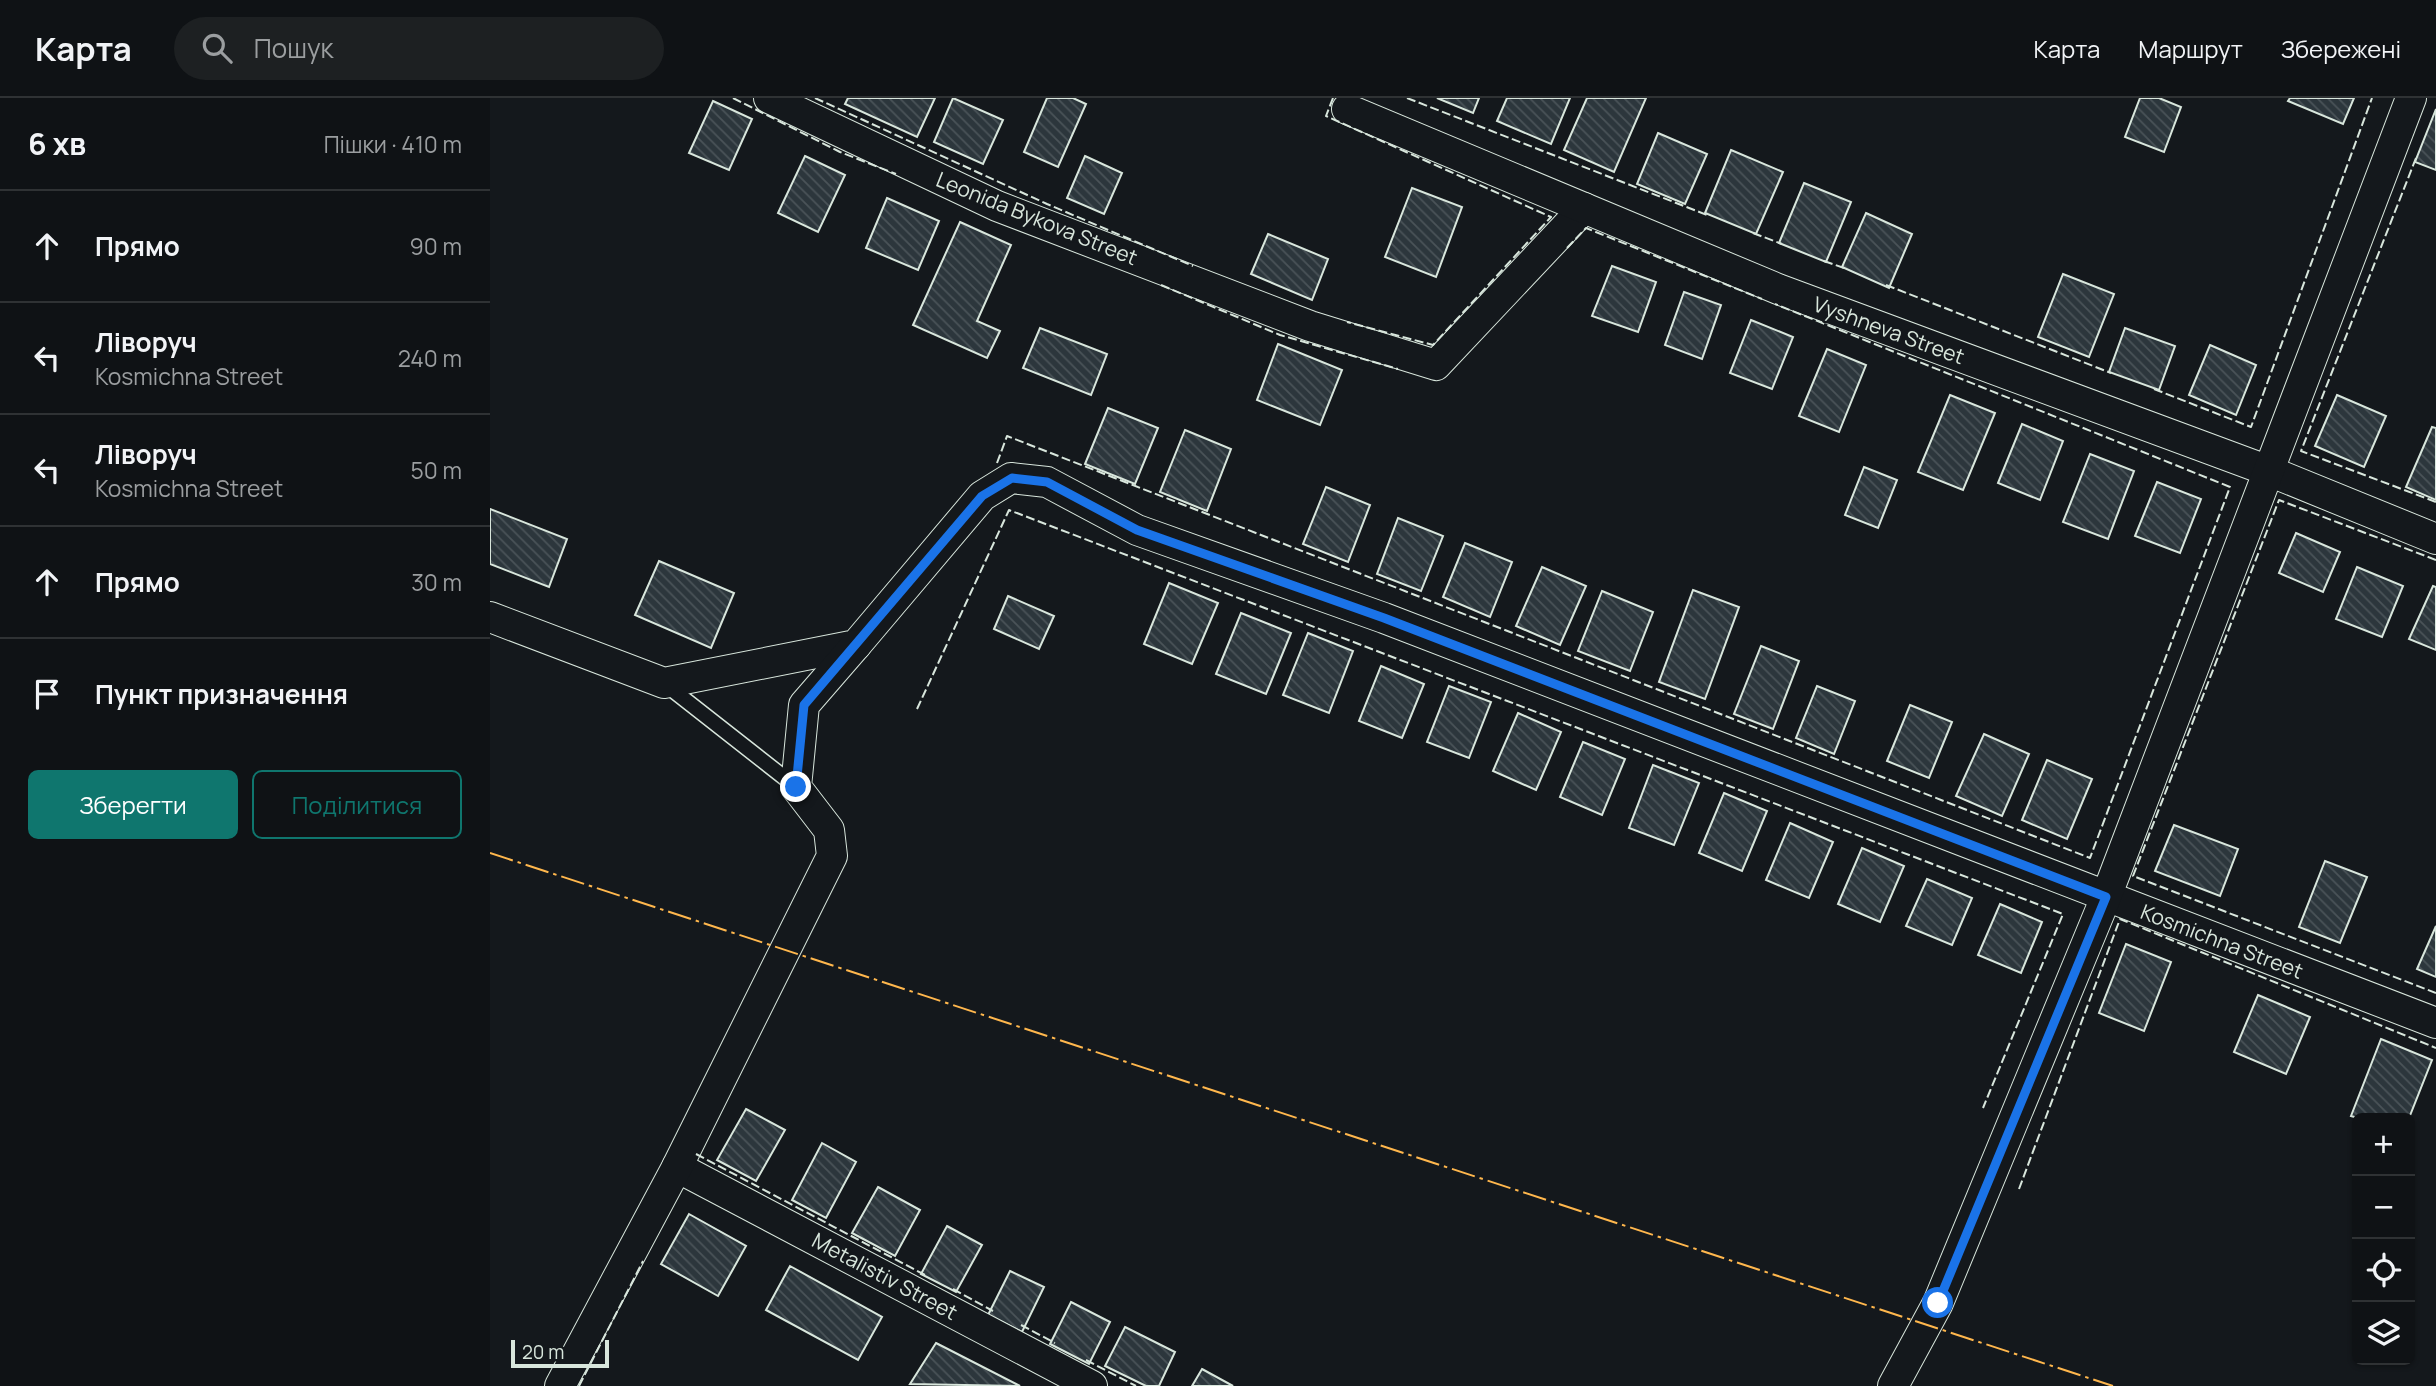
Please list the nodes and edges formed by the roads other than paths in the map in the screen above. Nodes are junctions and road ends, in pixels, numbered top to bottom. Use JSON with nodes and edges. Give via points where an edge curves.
{"nodes":[{"id":1,"x":769,"y":98,"type":"edge"},
{"id":2,"x":2411,"y":98,"type":"edge"},
{"id":3,"x":1347,"y":109,"type":"dead end"},
{"id":4,"x":1584,"y":208,"type":"junction"},
{"id":5,"x":2269,"y":471,"type":"junction"},
{"id":6,"x":2436,"y":539,"type":"edge"},
{"id":7,"x":490,"y":617,"type":"edge"},
{"id":8,"x":856,"y":645,"type":"junction"},
{"id":9,"x":664,"y":683,"type":"junction"},
{"id":10,"x":796,"y":787,"type":"junction"},
{"id":11,"x":2106,"y":897,"type":"junction"},
{"id":12,"x":2436,"y":1023,"type":"edge"},
{"id":13,"x":677,"y":1167,"type":"junction"},
{"id":14,"x":560,"y":1386,"type":"edge"},
{"id":15,"x":1092,"y":1386,"type":"edge"},
{"id":16,"x":1894,"y":1386,"type":"edge"}],
"edges":[{"from":1,"to":4,"type":"street","name":"Leonida Bykova Street","via":[[997,206],[1310,326],[1436,365]]},
{"from":2,"to":5,"type":"street"},
{"from":3,"to":4,"type":"street","name":"Vyshneva Street"},
{"from":4,"to":5,"type":"street","name":"Vyshneva Street","via":[[1778,289]]},
{"from":5,"to":6,"type":"street","name":"Vyshneva Street"},
{"from":5,"to":11,"type":"street"},
{"from":7,"to":9,"type":"street"},
{"from":8,"to":9,"type":"street"},
{"from":8,"to":10,"type":"street","name":"Kosmichna Street","via":[[804,705]]},
{"from":8,"to":11,"type":"street","name":"Kosmichna Street","via":[[982,496],[1012,478],[1047,482],[1137,530],[1384,618]]},
{"from":9,"to":10,"type":"lane"},
{"from":10,"to":13,"type":"street","via":[[829,830],[832,856]]},
{"from":11,"to":12,"type":"street","name":"Kosmichna Street"},
{"from":11,"to":16,"type":"street","via":[[1938,1303]]},
{"from":13,"to":14,"type":"street"},
{"from":13,"to":15,"type":"street","name":"Metalistiv Street"}]}
